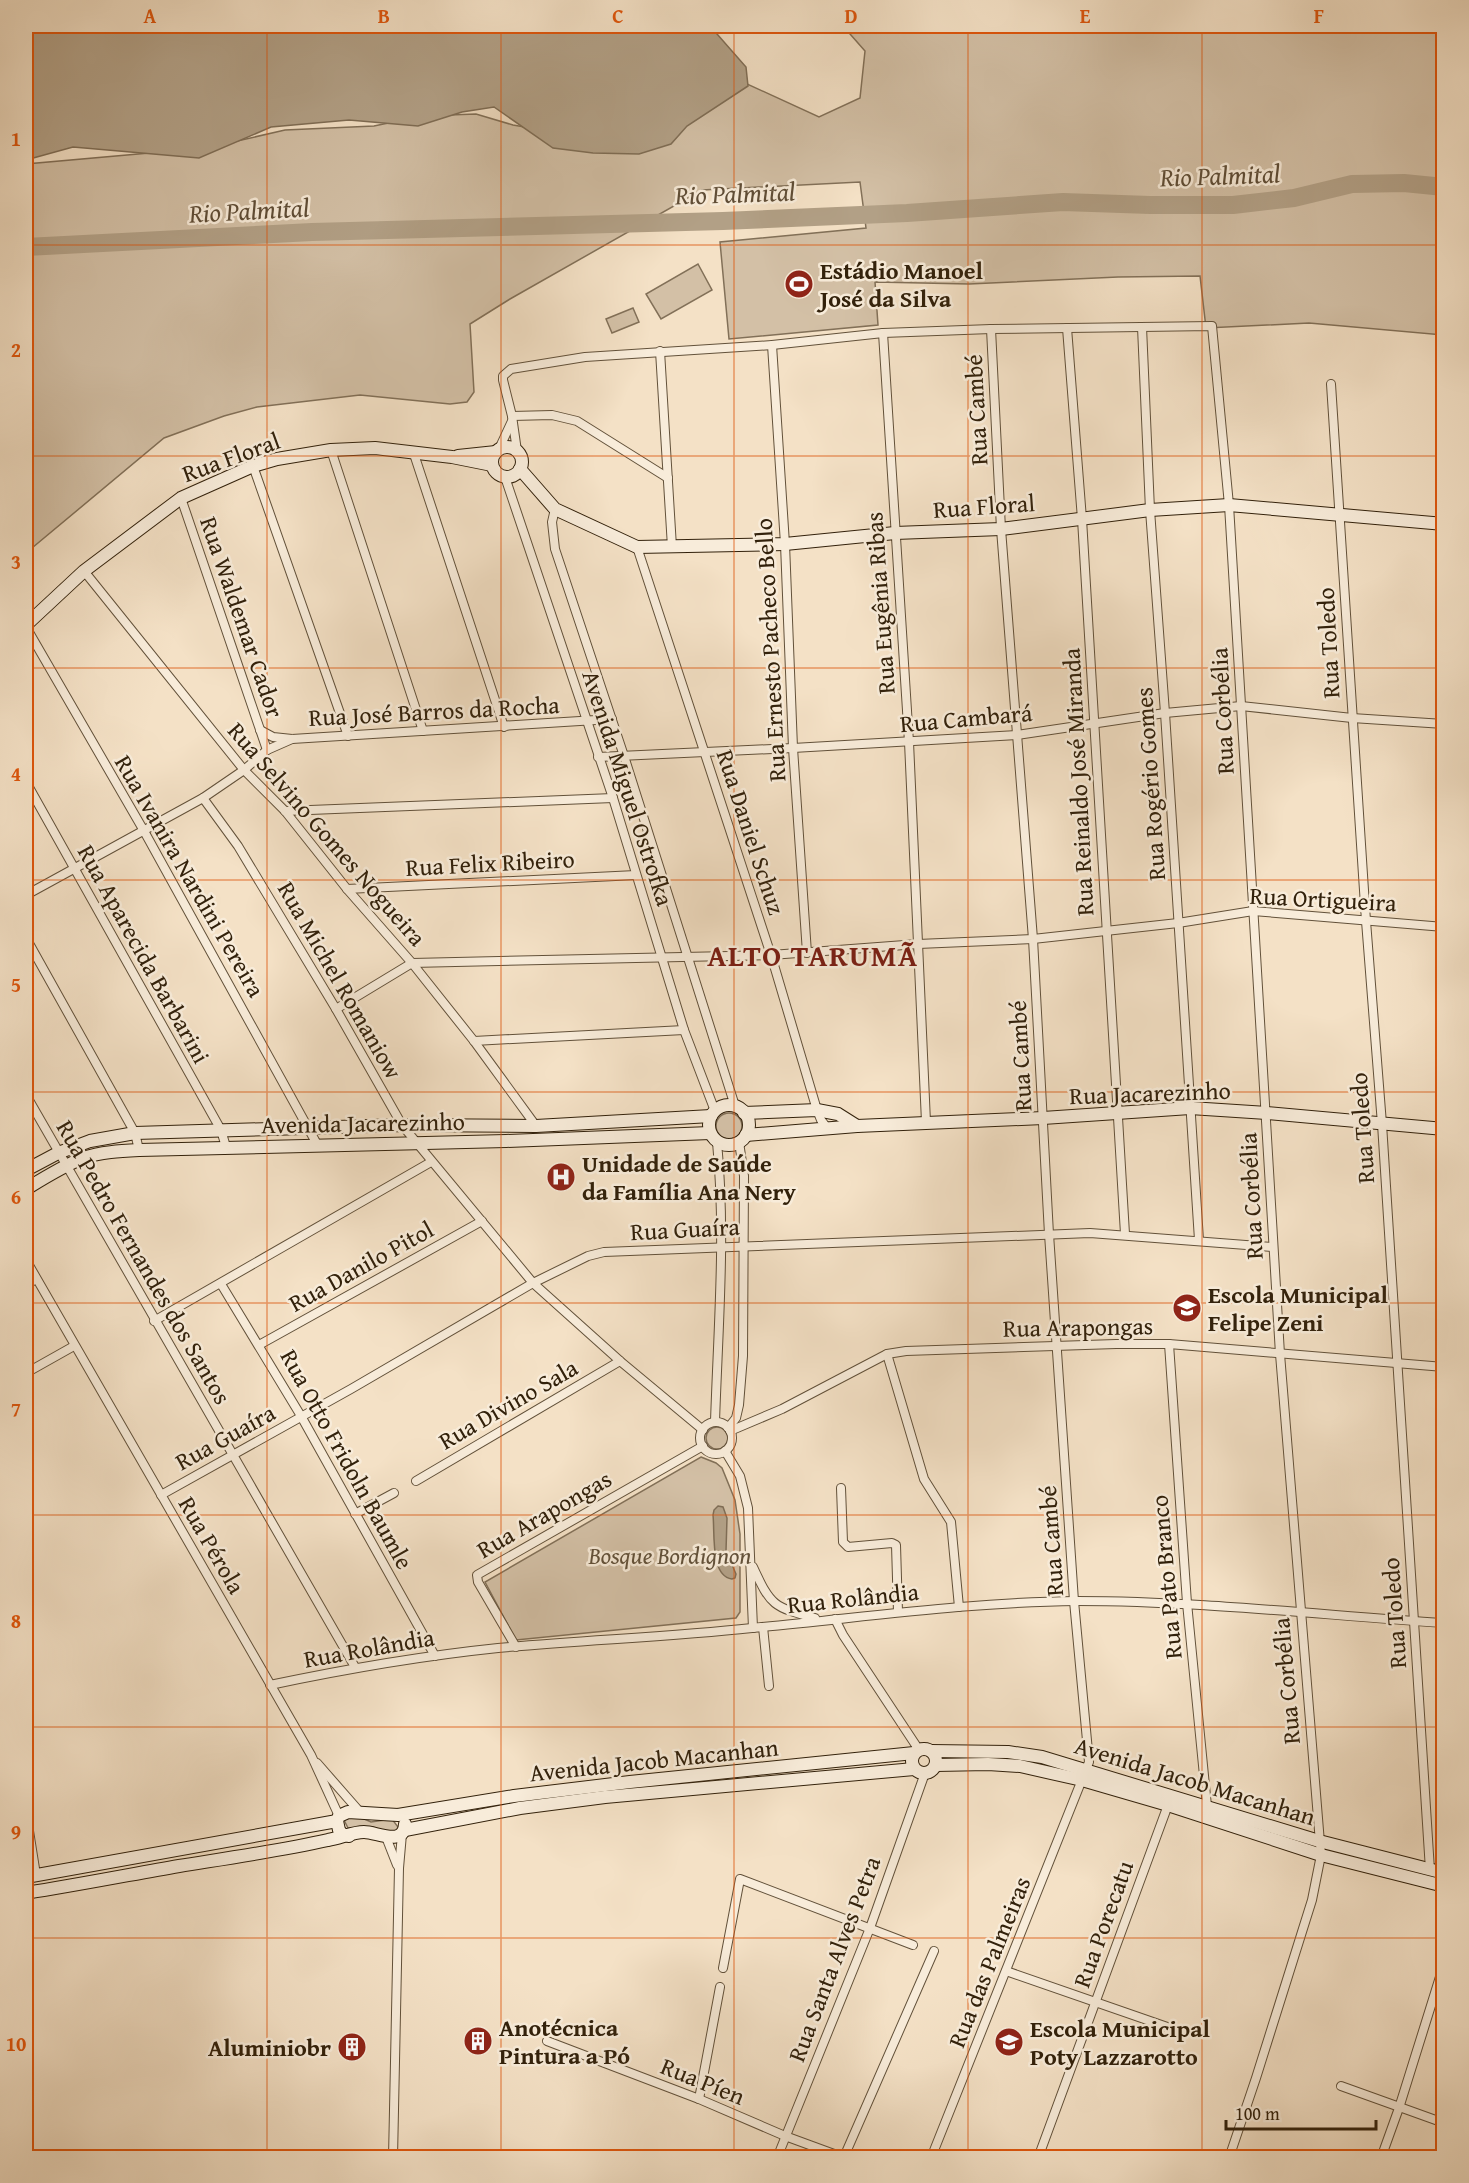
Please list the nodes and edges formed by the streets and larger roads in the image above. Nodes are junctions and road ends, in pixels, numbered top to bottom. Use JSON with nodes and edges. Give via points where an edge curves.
{"nodes":[{"id":1,"x":1067,"y":327,"type":"junction"},
{"id":2,"x":1142,"y":327,"type":"junction"},
{"id":3,"x":991,"y":329,"type":"junction"},
{"id":4,"x":883,"y":333,"type":"junction"},
{"id":5,"x":772,"y":345,"type":"junction"},
{"id":6,"x":660,"y":351,"type":"junction"},
{"id":7,"x":1330,"y":384,"type":"dead end"},
{"id":8,"x":512,"y":418,"type":"junction"},
{"id":9,"x":330,"y":450,"type":"junction"},
{"id":10,"x":517,"y":450,"type":"junction"},
{"id":11,"x":413,"y":451,"type":"junction"},
{"id":12,"x":497,"y":451,"type":"junction"},
{"id":13,"x":452,"y":457,"type":"junction"},
{"id":14,"x":492,"y":465,"type":"junction"},
{"id":15,"x":253,"y":466,"type":"junction"},
{"id":16,"x":520,"y":469,"type":"junction"},
{"id":17,"x":507,"y":477,"type":"junction"},
{"id":18,"x":668,"y":478,"type":"junction"},
{"id":19,"x":541,"y":495,"type":"junction"},
{"id":20,"x":181,"y":498,"type":"junction"},
{"id":21,"x":1229,"y":505,"type":"junction"},
{"id":22,"x":555,"y":509,"type":"junction"},
{"id":23,"x":1149,"y":510,"type":"junction"},
{"id":24,"x":1340,"y":514,"type":"junction"},
{"id":25,"x":1082,"y":519,"type":"junction"},
{"id":26,"x":1443,"y":524,"type":"edge"},
{"id":27,"x":1001,"y":529,"type":"junction"},
{"id":28,"x":896,"y":533,"type":"junction"},
{"id":29,"x":785,"y":544,"type":"junction"},
{"id":30,"x":637,"y":547,"type":"junction"},
{"id":31,"x":672,"y":547,"type":"junction"},
{"id":32,"x":84,"y":571,"type":"junction"},
{"id":33,"x":26,"y":626,"type":"edge"},
{"id":34,"x":1241,"y":706,"type":"junction"},
{"id":35,"x":1165,"y":713,"type":"junction"},
{"id":36,"x":1352,"y":718,"type":"junction"},
{"id":37,"x":612,"y":719,"type":"junction"},
{"id":38,"x":587,"y":722,"type":"junction"},
{"id":39,"x":1093,"y":723,"type":"junction"},
{"id":40,"x":1443,"y":724,"type":"edge"},
{"id":41,"x":504,"y":726,"type":"junction"},
{"id":42,"x":260,"y":730,"type":"junction"},
{"id":43,"x":423,"y":731,"type":"junction"},
{"id":44,"x":1017,"y":735,"type":"junction"},
{"id":45,"x":348,"y":736,"type":"junction"},
{"id":46,"x":292,"y":739,"type":"junction"},
{"id":47,"x":909,"y":742,"type":"junction"},
{"id":48,"x":793,"y":748,"type":"junction"},
{"id":49,"x":267,"y":750,"type":"junction"},
{"id":50,"x":704,"y":752,"type":"junction"},
{"id":51,"x":624,"y":756,"type":"junction"},
{"id":52,"x":598,"y":757,"type":"junction"},
{"id":53,"x":244,"y":770,"type":"junction"},
{"id":54,"x":26,"y":782,"type":"edge"},
{"id":55,"x":203,"y":798,"type":"junction"},
{"id":56,"x":613,"y":798,"type":"junction"},
{"id":57,"x":285,"y":811,"type":"junction"},
{"id":58,"x":144,"y":831,"type":"junction"},
{"id":59,"x":74,"y":868,"type":"junction"},
{"id":60,"x":636,"y":875,"type":"junction"},
{"id":61,"x":347,"y":889,"type":"junction"},
{"id":62,"x":26,"y":895,"type":"edge"},
{"id":63,"x":1253,"y":911,"type":"junction"},
{"id":64,"x":1366,"y":921,"type":"junction"},
{"id":65,"x":1178,"y":923,"type":"junction"},
{"id":66,"x":1443,"y":927,"type":"edge"},
{"id":67,"x":1107,"y":932,"type":"junction"},
{"id":68,"x":26,"y":938,"type":"edge"},
{"id":69,"x":1033,"y":939,"type":"junction"},
{"id":70,"x":918,"y":944,"type":"junction"},
{"id":71,"x":807,"y":953,"type":"junction"},
{"id":72,"x":771,"y":955,"type":"junction"},
{"id":73,"x":688,"y":956,"type":"junction"},
{"id":74,"x":663,"y":957,"type":"junction"},
{"id":75,"x":412,"y":963,"type":"junction"},
{"id":76,"x":336,"y":1009,"type":"junction"},
{"id":77,"x":684,"y":1030,"type":"junction"},
{"id":78,"x":474,"y":1041,"type":"junction"},
{"id":79,"x":26,"y":1095,"type":"edge"},
{"id":80,"x":1190,"y":1108,"type":"junction"},
{"id":81,"x":740,"y":1110,"type":"junction"},
{"id":82,"x":817,"y":1110,"type":"junction"},
{"id":83,"x":1119,"y":1112,"type":"junction"},
{"id":84,"x":1267,"y":1113,"type":"junction"},
{"id":85,"x":713,"y":1114,"type":"junction"},
{"id":86,"x":1043,"y":1118,"type":"junction"},
{"id":87,"x":926,"y":1122,"type":"junction"},
{"id":88,"x":402,"y":1125,"type":"junction"},
{"id":89,"x":1382,"y":1125,"type":"junction"},
{"id":90,"x":536,"y":1126,"type":"junction"},
{"id":91,"x":857,"y":1126,"type":"junction"},
{"id":92,"x":311,"y":1129,"type":"junction"},
{"id":93,"x":828,"y":1129,"type":"junction"},
{"id":94,"x":221,"y":1130,"type":"junction"},
{"id":95,"x":1443,"y":1130,"type":"edge"},
{"id":96,"x":135,"y":1133,"type":"junction"},
{"id":97,"x":713,"y":1137,"type":"junction"},
{"id":98,"x":743,"y":1138,"type":"junction"},
{"id":99,"x":417,"y":1143,"type":"junction"},
{"id":100,"x":318,"y":1146,"type":"junction"},
{"id":101,"x":226,"y":1147,"type":"junction"},
{"id":102,"x":139,"y":1150,"type":"junction"},
{"id":103,"x":58,"y":1153,"type":"junction"},
{"id":104,"x":431,"y":1162,"type":"junction"},
{"id":105,"x":65,"y":1166,"type":"junction"},
{"id":106,"x":26,"y":1170,"type":"edge"},
{"id":107,"x":26,"y":1190,"type":"edge"},
{"id":108,"x":482,"y":1221,"type":"junction"},
{"id":109,"x":1049,"y":1234,"type":"junction"},
{"id":110,"x":1125,"y":1234,"type":"junction"},
{"id":111,"x":1199,"y":1239,"type":"junction"},
{"id":112,"x":721,"y":1246,"type":"junction"},
{"id":113,"x":745,"y":1246,"type":"junction"},
{"id":114,"x":1273,"y":1246,"type":"junction"},
{"id":115,"x":26,"y":1260,"type":"edge"},
{"id":116,"x":36,"y":1279,"type":"junction"},
{"id":117,"x":533,"y":1283,"type":"junction"},
{"id":118,"x":221,"y":1284,"type":"junction"},
{"id":119,"x":26,"y":1285,"type":"edge"},
{"id":120,"x":154,"y":1321,"type":"junction"},
{"id":121,"x":1169,"y":1344,"type":"junction"},
{"id":122,"x":260,"y":1345,"type":"junction"},
{"id":123,"x":74,"y":1346,"type":"junction"},
{"id":124,"x":1058,"y":1347,"type":"junction"},
{"id":125,"x":887,"y":1354,"type":"junction"},
{"id":126,"x":1280,"y":1354,"type":"junction"},
{"id":127,"x":620,"y":1361,"type":"junction"},
{"id":128,"x":1397,"y":1364,"type":"junction"},
{"id":129,"x":1443,"y":1367,"type":"edge"},
{"id":130,"x":26,"y":1373,"type":"edge"},
{"id":131,"x":302,"y":1416,"type":"junction"},
{"id":132,"x":715,"y":1422,"type":"junction"},
{"id":133,"x":729,"y":1429,"type":"junction"},
{"id":134,"x":703,"y":1430,"type":"junction"},
{"id":135,"x":703,"y":1446,"type":"junction"},
{"id":136,"x":725,"y":1451,"type":"junction"},
{"id":137,"x":233,"y":1455,"type":"junction"},
{"id":138,"x":416,"y":1481,"type":"dead end"},
{"id":139,"x":841,"y":1488,"type":"dead end"},
{"id":140,"x":394,"y":1493,"type":"dead end"},
{"id":141,"x":161,"y":1495,"type":"junction"},
{"id":142,"x":356,"y":1514,"type":"junction"},
{"id":143,"x":752,"y":1564,"type":"junction"},
{"id":144,"x":1074,"y":1601,"type":"junction"},
{"id":145,"x":1187,"y":1603,"type":"junction"},
{"id":146,"x":959,"y":1607,"type":"junction"},
{"id":147,"x":898,"y":1612,"type":"junction"},
{"id":148,"x":1299,"y":1613,"type":"junction"},
{"id":149,"x":836,"y":1618,"type":"junction"},
{"id":150,"x":822,"y":1620,"type":"junction"},
{"id":151,"x":1414,"y":1621,"type":"junction"},
{"id":152,"x":1443,"y":1623,"type":"edge"},
{"id":153,"x":763,"y":1627,"type":"junction"},
{"id":154,"x":753,"y":1628,"type":"junction"},
{"id":155,"x":516,"y":1647,"type":"junction"},
{"id":156,"x":435,"y":1656,"type":"junction"},
{"id":157,"x":355,"y":1667,"type":"junction"},
{"id":158,"x":270,"y":1685,"type":"junction"},
{"id":159,"x":769,"y":1686,"type":"dead end"},
{"id":160,"x":922,"y":1751,"type":"junction"},
{"id":161,"x":311,"y":1755,"type":"junction"},
{"id":162,"x":936,"y":1766,"type":"junction"},
{"id":163,"x":920,"y":1771,"type":"junction"},
{"id":164,"x":1084,"y":1775,"type":"junction"},
{"id":165,"x":1168,"y":1805,"type":"junction"},
{"id":166,"x":1207,"y":1806,"type":"junction"},
{"id":167,"x":359,"y":1811,"type":"junction"},
{"id":168,"x":26,"y":1812,"type":"edge"},
{"id":169,"x":398,"y":1815,"type":"junction"},
{"id":170,"x":338,"y":1819,"type":"junction"},
{"id":171,"x":404,"y":1832,"type":"junction"},
{"id":172,"x":349,"y":1836,"type":"junction"},
{"id":173,"x":386,"y":1838,"type":"junction"},
{"id":174,"x":1319,"y":1841,"type":"junction"},
{"id":175,"x":1321,"y":1855,"type":"junction"},
{"id":176,"x":399,"y":1868,"type":"junction"},
{"id":177,"x":1430,"y":1870,"type":"junction"},
{"id":178,"x":1443,"y":1873,"type":"edge"},
{"id":179,"x":31,"y":1876,"type":"edge"},
{"id":180,"x":1443,"y":1886,"type":"edge"},
{"id":181,"x":26,"y":1893,"type":"edge"},
{"id":182,"x":870,"y":1928,"type":"junction"},
{"id":183,"x":912,"y":1945,"type":"dead end"},
{"id":184,"x":934,"y":1951,"type":"dead end"},
{"id":185,"x":1443,"y":1964,"type":"edge"},
{"id":186,"x":723,"y":1968,"type":"dead end"},
{"id":187,"x":1006,"y":1971,"type":"junction"},
{"id":188,"x":720,"y":1987,"type":"dead end"},
{"id":189,"x":1095,"y":2003,"type":"junction"},
{"id":190,"x":1176,"y":2030,"type":"dead end"},
{"id":191,"x":547,"y":2041,"type":"dead end"},
{"id":192,"x":1341,"y":2086,"type":"dead end"},
{"id":193,"x":699,"y":2099,"type":"junction"},
{"id":194,"x":1399,"y":2108,"type":"junction"},
{"id":195,"x":1443,"y":2123,"type":"edge"},
{"id":196,"x":785,"y":2136,"type":"junction"},
{"id":197,"x":393,"y":2157,"type":"edge"},
{"id":198,"x":777,"y":2157,"type":"edge"},
{"id":199,"x":844,"y":2157,"type":"edge"},
{"id":200,"x":931,"y":2157,"type":"edge"},
{"id":201,"x":1038,"y":2157,"type":"edge"},
{"id":202,"x":1228,"y":2157,"type":"edge"},
{"id":203,"x":1381,"y":2157,"type":"edge"}],
"edges":[{"from":1,"to":2,"type":"street"},
{"from":1,"to":3,"type":"street"},
{"from":1,"to":25,"type":"street","name":"Rua Reinaldo José Miranda"},
{"from":2,"to":21,"type":"street","name":"Rua Corbélia","via":[[1212,326]]},
{"from":2,"to":23,"type":"street","name":"Rua Rogério Gomes"},
{"from":3,"to":4,"type":"street"},
{"from":3,"to":27,"type":"street","name":"Rua Cambé"},
{"from":4,"to":5,"type":"street"},
{"from":4,"to":28,"type":"street","name":"Rua Eugênia Ribas"},
{"from":5,"to":6,"type":"street"},
{"from":5,"to":29,"type":"street","name":"Rua Ernesto Pacheco Bello"},
{"from":6,"to":8,"type":"street","via":[[585,357],[511,369],[503,380]]},
{"from":6,"to":18,"type":"street"},
{"from":7,"to":24,"type":"street","name":"Rua Toledo"},
{"from":8,"to":10,"type":"street"},
{"from":8,"to":12,"type":"street"},
{"from":8,"to":18,"type":"street","via":[[552,415],[577,421]]},
{"from":9,"to":11,"type":"street","name":"Rua Floral"},
{"from":9,"to":15,"type":"street","name":"Rua Floral"},
{"from":9,"to":43,"type":"street"},
{"from":10,"to":12,"type":"street","via":[[508,447]]},
{"from":10,"to":16,"type":"street","via":[[522,459]]},
{"from":11,"to":13,"type":"street","name":"Rua Floral"},
{"from":11,"to":41,"type":"street"},
{"from":12,"to":13,"type":"street","name":"Rua Floral"},
{"from":12,"to":14,"type":"street"},
{"from":13,"to":14,"type":"street","name":"Rua Floral"},
{"from":14,"to":17,"type":"street","via":[[496,473]]},
{"from":15,"to":20,"type":"street","name":"Rua Floral"},
{"from":15,"to":45,"type":"street"},
{"from":16,"to":17,"type":"street"},
{"from":16,"to":19,"type":"street","name":"Rua Floral"},
{"from":17,"to":19,"type":"street","name":"Rua Floral"},
{"from":17,"to":38,"type":"street","name":"Avenida Miguel Ostrofka"},
{"from":18,"to":31,"type":"street"},
{"from":19,"to":22,"type":"street","name":"Rua Floral"},
{"from":20,"to":32,"type":"street","name":"Rua Floral"},
{"from":20,"to":42,"type":"street","name":"Rua Waldemar Cador"},
{"from":21,"to":23,"type":"street","name":"Rua Floral"},
{"from":21,"to":24,"type":"street","name":"Rua Floral"},
{"from":21,"to":34,"type":"street","name":"Rua Corbélia"},
{"from":22,"to":30,"type":"street","name":"Rua Floral"},
{"from":22,"to":37,"type":"street","name":"Avenida Miguel Ostrofka","via":[[555,549]]},
{"from":23,"to":25,"type":"street","name":"Rua Floral"},
{"from":23,"to":35,"type":"street","name":"Rua Rogério Gomes"},
{"from":24,"to":26,"type":"street","name":"Rua Floral"},
{"from":24,"to":36,"type":"street","name":"Rua Toledo"},
{"from":25,"to":27,"type":"street","name":"Rua Floral"},
{"from":25,"to":39,"type":"street","name":"Rua Reinaldo José Miranda"},
{"from":27,"to":28,"type":"street","name":"Rua Floral"},
{"from":27,"to":44,"type":"street","name":"Rua Cambé"},
{"from":28,"to":29,"type":"street","name":"Rua Floral"},
{"from":28,"to":47,"type":"street","name":"Rua Eugênia Ribas"},
{"from":29,"to":31,"type":"street","name":"Rua Floral"},
{"from":29,"to":48,"type":"street","name":"Rua Ernesto Pacheco Bello"},
{"from":30,"to":31,"type":"street","name":"Rua Floral"},
{"from":30,"to":50,"type":"street","name":"Rua Daniel Schuz"},
{"from":32,"to":33,"type":"street","name":"Rua Floral"},
{"from":32,"to":53,"type":"street","name":"Rua Selvino Gomes Nogueira"},
{"from":33,"to":58,"type":"street","name":"Rua Ivanira Nardini Pereira"},
{"from":34,"to":35,"type":"street","name":"Rua Cambará"},
{"from":34,"to":36,"type":"street","name":"Rua Cambará"},
{"from":34,"to":63,"type":"street","name":"Rua Corbélia"},
{"from":35,"to":39,"type":"street","name":"Rua Cambará"},
{"from":35,"to":65,"type":"street","name":"Rua Rogério Gomes"},
{"from":36,"to":40,"type":"street","name":"Rua Cambará"},
{"from":36,"to":64,"type":"street","name":"Rua Toledo"},
{"from":37,"to":38,"type":"street","name":"Rua José Barros da Rocha"},
{"from":37,"to":51,"type":"street","name":"Avenida Miguel Ostrofka"},
{"from":38,"to":41,"type":"street","name":"Rua José Barros da Rocha"},
{"from":38,"to":52,"type":"street","name":"Avenida Miguel Ostrofka"},
{"from":39,"to":44,"type":"street","name":"Rua Cambará"},
{"from":39,"to":67,"type":"street","name":"Rua Reinaldo José Miranda"},
{"from":41,"to":43,"type":"street","name":"Rua José Barros da Rocha"},
{"from":42,"to":46,"type":"street","name":"Rua José Barros da Rocha","via":[[273,737]]},
{"from":42,"to":49,"type":"street","name":"Rua Waldemar Cador"},
{"from":43,"to":45,"type":"street","name":"Rua José Barros da Rocha"},
{"from":44,"to":47,"type":"street","name":"Rua Cambará"},
{"from":44,"to":69,"type":"street","name":"Rua Cambé"},
{"from":45,"to":46,"type":"street","name":"Rua José Barros da Rocha"},
{"from":46,"to":49,"type":"street"},
{"from":47,"to":48,"type":"street","name":"Rua Cambará"},
{"from":47,"to":70,"type":"street","name":"Rua Eugênia Ribas"},
{"from":48,"to":50,"type":"street","name":"Rua Cambará"},
{"from":48,"to":71,"type":"street","name":"Rua Ernesto Pacheco Bello"},
{"from":49,"to":53,"type":"street"},
{"from":50,"to":51,"type":"street","name":"Rua Cambará"},
{"from":50,"to":72,"type":"street","name":"Rua Daniel Schuz"},
{"from":51,"to":52,"type":"street","name":"Rua Cambará"},
{"from":51,"to":73,"type":"street","name":"Avenida Miguel Ostrofka"},
{"from":52,"to":56,"type":"street","name":"Avenida Miguel Ostrofka"},
{"from":53,"to":55,"type":"street"},
{"from":53,"to":57,"type":"street","name":"Rua Selvino Gomes Nogueira"},
{"from":54,"to":59,"type":"street","name":"Rua Aparecida Barbarini"},
{"from":55,"to":58,"type":"street"},
{"from":55,"to":76,"type":"street","name":"Rua Michel Romaniow","via":[[238,846]]},
{"from":56,"to":57,"type":"street"},
{"from":56,"to":60,"type":"street","name":"Avenida Miguel Ostrofka"},
{"from":57,"to":61,"type":"street","name":"Rua Selvino Gomes Nogueira"},
{"from":58,"to":59,"type":"street"},
{"from":58,"to":92,"type":"street","name":"Rua Ivanira Nardini Pereira"},
{"from":59,"to":62,"type":"street"},
{"from":59,"to":94,"type":"street","name":"Rua Aparecida Barbarini"},
{"from":60,"to":61,"type":"street","name":"Rua Felix Ribeiro"},
{"from":60,"to":74,"type":"street","name":"Avenida Miguel Ostrofka"},
{"from":61,"to":75,"type":"street","name":"Rua Selvino Gomes Nogueira"},
{"from":63,"to":64,"type":"street","name":"Rua Ortigueira"},
{"from":63,"to":65,"type":"street","name":"Rua Ortigueira"},
{"from":63,"to":84,"type":"street","name":"Rua Corbélia"},
{"from":64,"to":66,"type":"street","name":"Rua Ortigueira"},
{"from":64,"to":89,"type":"street","name":"Rua Toledo"},
{"from":65,"to":67,"type":"street","name":"Rua Ortigueira"},
{"from":65,"to":80,"type":"street","name":"Rua Rogério Gomes"},
{"from":67,"to":69,"type":"street","name":"Rua Ortigueira"},
{"from":67,"to":83,"type":"street","name":"Rua Reinaldo José Miranda"},
{"from":68,"to":96,"type":"street"},
{"from":69,"to":70,"type":"street","name":"Rua Ortigueira"},
{"from":69,"to":86,"type":"street","name":"Rua Cambé"},
{"from":70,"to":71,"type":"street","name":"Rua Ortigueira"},
{"from":70,"to":87,"type":"street","name":"Rua Eugênia Ribas"},
{"from":71,"to":72,"type":"street","name":"Rua Ortigueira"},
{"from":72,"to":73,"type":"street","name":"Rua Ortigueira"},
{"from":72,"to":82,"type":"street","name":"Rua Daniel Schuz"},
{"from":73,"to":74,"type":"street","name":"Rua Ortigueira"},
{"from":73,"to":81,"type":"street","name":"Avenida Miguel Ostrofka"},
{"from":74,"to":75,"type":"street","name":"Rua Ortigueira"},
{"from":74,"to":77,"type":"street","name":"Avenida Miguel Ostrofka"},
{"from":75,"to":76,"type":"street"},
{"from":75,"to":78,"type":"street","name":"Rua Selvino Gomes Nogueira"},
{"from":76,"to":88,"type":"street","name":"Rua Michel Romaniow"},
{"from":77,"to":78,"type":"street"},
{"from":77,"to":85,"type":"street","name":"Avenida Miguel Ostrofka"},
{"from":78,"to":90,"type":"street","name":"Rua Selvino Gomes Nogueira"},
{"from":79,"to":103,"type":"street","name":"Rua Pedro Fernandes dos Santos"},
{"from":80,"to":83,"type":"street","name":"Rua Jacarezinho"},
{"from":80,"to":84,"type":"street","name":"Rua Jacarezinho"},
{"from":80,"to":111,"type":"street","name":"Rua Rogério Gomes"},
{"from":81,"to":82,"type":"street"},
{"from":81,"to":85,"type":"street","via":[[724,1106]]},
{"from":81,"to":98,"type":"street","via":[[749,1124]]},
{"from":82,"to":91,"type":"street","via":[[838,1114]]},
{"from":82,"to":93,"type":"street","name":"Rua Daniel Schuz"},
{"from":83,"to":86,"type":"street","name":"Rua Jacarezinho"},
{"from":83,"to":110,"type":"street","name":"Rua Reinaldo José Miranda"},
{"from":84,"to":89,"type":"street","name":"Rua Jacarezinho"},
{"from":84,"to":114,"type":"street","name":"Rua Corbélia"},
{"from":85,"to":90,"type":"street","name":"Avenida Jacarezinho"},
{"from":85,"to":97,"type":"street","via":[[709,1123]]},
{"from":86,"to":87,"type":"street","name":"Rua Jacarezinho"},
{"from":86,"to":109,"type":"street","name":"Rua Cambé"},
{"from":87,"to":91,"type":"street","name":"Rua Jacarezinho"},
{"from":88,"to":90,"type":"street","name":"Avenida Jacarezinho"},
{"from":88,"to":92,"type":"street","name":"Avenida Jacarezinho"},
{"from":88,"to":99,"type":"street","name":"Rua Michel Romaniow"},
{"from":89,"to":95,"type":"street","name":"Rua Jacarezinho"},
{"from":89,"to":128,"type":"street","name":"Rua Toledo"},
{"from":91,"to":93,"type":"street","name":"Rua Jacarezinho"},
{"from":92,"to":94,"type":"street","name":"Avenida Jacarezinho"},
{"from":92,"to":100,"type":"street","name":"Rua Ivanira Nardini Pereira"},
{"from":93,"to":98,"type":"street","name":"Rua Jacarezinho"},
{"from":94,"to":96,"type":"street","name":"Avenida Jacarezinho"},
{"from":94,"to":101,"type":"street","name":"Rua Aparecida Barbarini"},
{"from":96,"to":102,"type":"street"},
{"from":96,"to":103,"type":"street","name":"Avenida Jacarezinho","via":[[90,1141]]},
{"from":97,"to":98,"type":"street","via":[[730,1145]]},
{"from":97,"to":99,"type":"street","name":"Avenida Jacarezinho"},
{"from":97,"to":112,"type":"street","via":[[719,1167]]},
{"from":98,"to":113,"type":"street"},
{"from":99,"to":100,"type":"street","name":"Avenida Jacarezinho"},
{"from":99,"to":104,"type":"street","name":"Rua Michel Romaniow"},
{"from":100,"to":101,"type":"street","name":"Avenida Jacarezinho"},
{"from":101,"to":102,"type":"street","name":"Avenida Jacarezinho"},
{"from":102,"to":105,"type":"street","name":"Avenida Jacarezinho","via":[[97,1155]]},
{"from":103,"to":105,"type":"street","name":"Rua Pedro Fernandes dos Santos"},
{"from":103,"to":106,"type":"street","name":"Avenida Jacarezinho"},
{"from":104,"to":108,"type":"street","name":"Rua Michel Romaniow"},
{"from":104,"to":118,"type":"street"},
{"from":105,"to":107,"type":"street","name":"Avenida Jacarezinho"},
{"from":105,"to":120,"type":"street","name":"Rua Pedro Fernandes dos Santos"},
{"from":108,"to":117,"type":"street","name":"Rua Michel Romaniow"},
{"from":108,"to":122,"type":"street","name":"Rua Danilo Pitol"},
{"from":109,"to":110,"type":"street","name":"Rua Guaíra"},
{"from":109,"to":113,"type":"street","name":"Rua Guaíra"},
{"from":109,"to":124,"type":"street","name":"Rua Cambé"},
{"from":110,"to":111,"type":"street","name":"Rua Guaíra"},
{"from":111,"to":114,"type":"street","name":"Rua Guaíra"},
{"from":112,"to":113,"type":"street","name":"Rua Guaíra"},
{"from":112,"to":117,"type":"street","name":"Rua Guaíra","via":[[604,1252]]},
{"from":112,"to":132,"type":"street"},
{"from":113,"to":133,"type":"street","via":[[740,1395],[736,1418]]},
{"from":114,"to":126,"type":"street","name":"Rua Corbélia"},
{"from":115,"to":116,"type":"street","name":"Rua Pérola"},
{"from":116,"to":119,"type":"street"},
{"from":116,"to":123,"type":"street","name":"Rua Pérola"},
{"from":117,"to":127,"type":"street","name":"Rua Michel Romaniow"},
{"from":117,"to":131,"type":"street","name":"Rua Guaíra"},
{"from":118,"to":120,"type":"street"},
{"from":118,"to":122,"type":"street","name":"Rua Otto Fridoln Baumle"},
{"from":120,"to":137,"type":"street","name":"Rua Pedro Fernandes dos Santos"},
{"from":121,"to":124,"type":"street","name":"Rua Arapongas"},
{"from":121,"to":126,"type":"street","name":"Rua Arapongas"},
{"from":121,"to":145,"type":"street","name":"Rua Pato Branco"},
{"from":122,"to":131,"type":"street","name":"Rua Otto Fridoln Baumle"},
{"from":123,"to":130,"type":"street"},
{"from":123,"to":141,"type":"street","name":"Rua Pérola"},
{"from":124,"to":125,"type":"street","name":"Rua Arapongas"},
{"from":124,"to":144,"type":"street","name":"Rua Cambé"},
{"from":125,"to":133,"type":"street","name":"Rua Arapongas","via":[[782,1409]]},
{"from":125,"to":146,"type":"street","via":[[924,1479],[951,1522]]},
{"from":126,"to":128,"type":"street","name":"Rua Arapongas"},
{"from":126,"to":148,"type":"street","name":"Rua Corbélia"},
{"from":127,"to":134,"type":"street","name":"Rua Michel Romaniow"},
{"from":127,"to":138,"type":"street","name":"Rua Divino Sala"},
{"from":128,"to":129,"type":"street","name":"Rua Arapongas"},
{"from":128,"to":151,"type":"street","name":"Rua Toledo"},
{"from":131,"to":137,"type":"street","name":"Rua Guaíra"},
{"from":131,"to":142,"type":"street","name":"Rua Otto Fridoln Baumle"},
{"from":132,"to":133,"type":"street"},
{"from":132,"to":134,"type":"street"},
{"from":133,"to":136,"type":"street","via":[[732,1440]]},
{"from":134,"to":135,"type":"street"},
{"from":135,"to":136,"type":"street","via":[[713,1453]]},
{"from":135,"to":155,"type":"street","name":"Rua Arapongas","via":[[477,1575]]},
{"from":136,"to":143,"type":"street","via":[[740,1476],[746,1497]]},
{"from":137,"to":141,"type":"street","name":"Rua Guaíra"},
{"from":137,"to":157,"type":"street","name":"Rua Pedro Fernandes dos Santos"},
{"from":139,"to":147,"type":"street","via":[[843,1542],[848,1547],[896,1545]]},
{"from":140,"to":142,"type":"street"},
{"from":141,"to":158,"type":"street","name":"Rua Pérola"},
{"from":142,"to":156,"type":"street","name":"Rua Otto Fridoln Baumle"},
{"from":143,"to":150,"type":"street","via":[[772,1601],[790,1612]]},
{"from":143,"to":154,"type":"street"},
{"from":144,"to":145,"type":"street","name":"Rua Rolândia"},
{"from":144,"to":146,"type":"street","name":"Rua Rolândia"},
{"from":144,"to":164,"type":"street","name":"Rua Cambé","via":[[1089,1762]]},
{"from":145,"to":148,"type":"street","name":"Rua Rolândia"},
{"from":145,"to":166,"type":"street","name":"Rua Pato Branco"},
{"from":146,"to":147,"type":"street","name":"Rua Rolândia"},
{"from":147,"to":149,"type":"street","name":"Rua Rolândia"},
{"from":148,"to":151,"type":"street","name":"Rua Rolândia"},
{"from":148,"to":174,"type":"street","name":"Rua Corbélia"},
{"from":149,"to":150,"type":"street","name":"Rua Rolândia"},
{"from":149,"to":160,"type":"street","via":[[843,1635]]},
{"from":150,"to":153,"type":"street","name":"Rua Rolândia"},
{"from":151,"to":152,"type":"street","name":"Rua Rolândia"},
{"from":151,"to":177,"type":"street","name":"Rua Toledo"},
{"from":153,"to":154,"type":"street","name":"Rua Rolândia"},
{"from":153,"to":159,"type":"street"},
{"from":154,"to":155,"type":"street","name":"Rua Rolândia"},
{"from":155,"to":156,"type":"street","name":"Rua Rolândia"},
{"from":156,"to":157,"type":"street","name":"Rua Rolândia"},
{"from":157,"to":158,"type":"street","name":"Rua Rolândia"},
{"from":158,"to":161,"type":"street","name":"Rua Pérola"},
{"from":160,"to":162,"type":"street","via":[[936,1757]]},
{"from":160,"to":163,"type":"street","via":[[912,1761]]},
{"from":160,"to":164,"type":"street","name":"Avenida Jacob Macanhan","via":[[1008,1752],[1042,1757]]},
{"from":160,"to":169,"type":"street","name":"Avenida Jacob Macanhan","via":[[514,1796]]},
{"from":161,"to":167,"type":"street","name":"Rua Pérola"},
{"from":161,"to":170,"type":"street","name":"Rua Pérola"},
{"from":162,"to":163,"type":"street","via":[[930,1772]]},
{"from":162,"to":164,"type":"street","name":"Avenida Jacob Macanhan","via":[[988,1764]]},
{"from":163,"to":171,"type":"street","name":"Avenida Jacob Macanhan","via":[[605,1797],[520,1808]]},
{"from":163,"to":182,"type":"street","name":"Rua Santa Alves Petra"},
{"from":164,"to":165,"type":"street","name":"Avenida Jacob Macanhan"},
{"from":164,"to":166,"type":"street","name":"Avenida Jacob Macanhan"},
{"from":164,"to":187,"type":"street","name":"Rua das Palmeiras"},
{"from":165,"to":175,"type":"street","name":"Avenida Jacob Macanhan"},
{"from":165,"to":189,"type":"street","name":"Rua Porecatu"},
{"from":166,"to":174,"type":"street","name":"Avenida Jacob Macanhan"},
{"from":167,"to":169,"type":"street","name":"Avenida Jacob Macanhan"},
{"from":167,"to":170,"type":"street","name":"Avenida Jacob Macanhan"},
{"from":168,"to":179,"type":"street"},
{"from":169,"to":171,"type":"street","via":[[404,1818]]},
{"from":170,"to":172,"type":"street","via":[[342,1834]]},
{"from":170,"to":179,"type":"street","name":"Avenida Jacob Macanhan"},
{"from":171,"to":173,"type":"street","name":"Avenida Jacob Macanhan"},
{"from":171,"to":176,"type":"street"},
{"from":172,"to":173,"type":"street","name":"Avenida Jacob Macanhan","via":[[365,1832]]},
{"from":172,"to":181,"type":"street","name":"Avenida Jacob Macanhan","via":[[287,1850]]},
{"from":173,"to":176,"type":"street"},
{"from":174,"to":175,"type":"street","name":"Rua Corbélia"},
{"from":174,"to":177,"type":"street","name":"Avenida Jacob Macanhan"},
{"from":175,"to":180,"type":"street","name":"Avenida Jacob Macanhan"},
{"from":175,"to":202,"type":"street","name":"Rua Corbélia","via":[[1312,1900]]},
{"from":176,"to":197,"type":"street"},
{"from":177,"to":178,"type":"street","name":"Avenida Jacob Macanhan"},
{"from":182,"to":183,"type":"street"},
{"from":182,"to":186,"type":"street","via":[[740,1879]]},
{"from":182,"to":196,"type":"street","name":"Rua Santa Alves Petra"},
{"from":184,"to":199,"type":"street"},
{"from":185,"to":194,"type":"street"},
{"from":187,"to":189,"type":"street"},
{"from":187,"to":200,"type":"street","name":"Rua das Palmeiras"},
{"from":188,"to":193,"type":"street"},
{"from":189,"to":190,"type":"street"},
{"from":189,"to":201,"type":"street","name":"Rua Porecatu"},
{"from":191,"to":193,"type":"street","name":"Rua Píen"},
{"from":192,"to":194,"type":"street"},
{"from":193,"to":196,"type":"street","name":"Rua Píen"},
{"from":194,"to":195,"type":"street"},
{"from":194,"to":203,"type":"street"},
{"from":196,"to":198,"type":"street","name":"Rua Santa Alves Petra"},
{"from":196,"to":199,"type":"street","name":"Rua Píen"}]}
